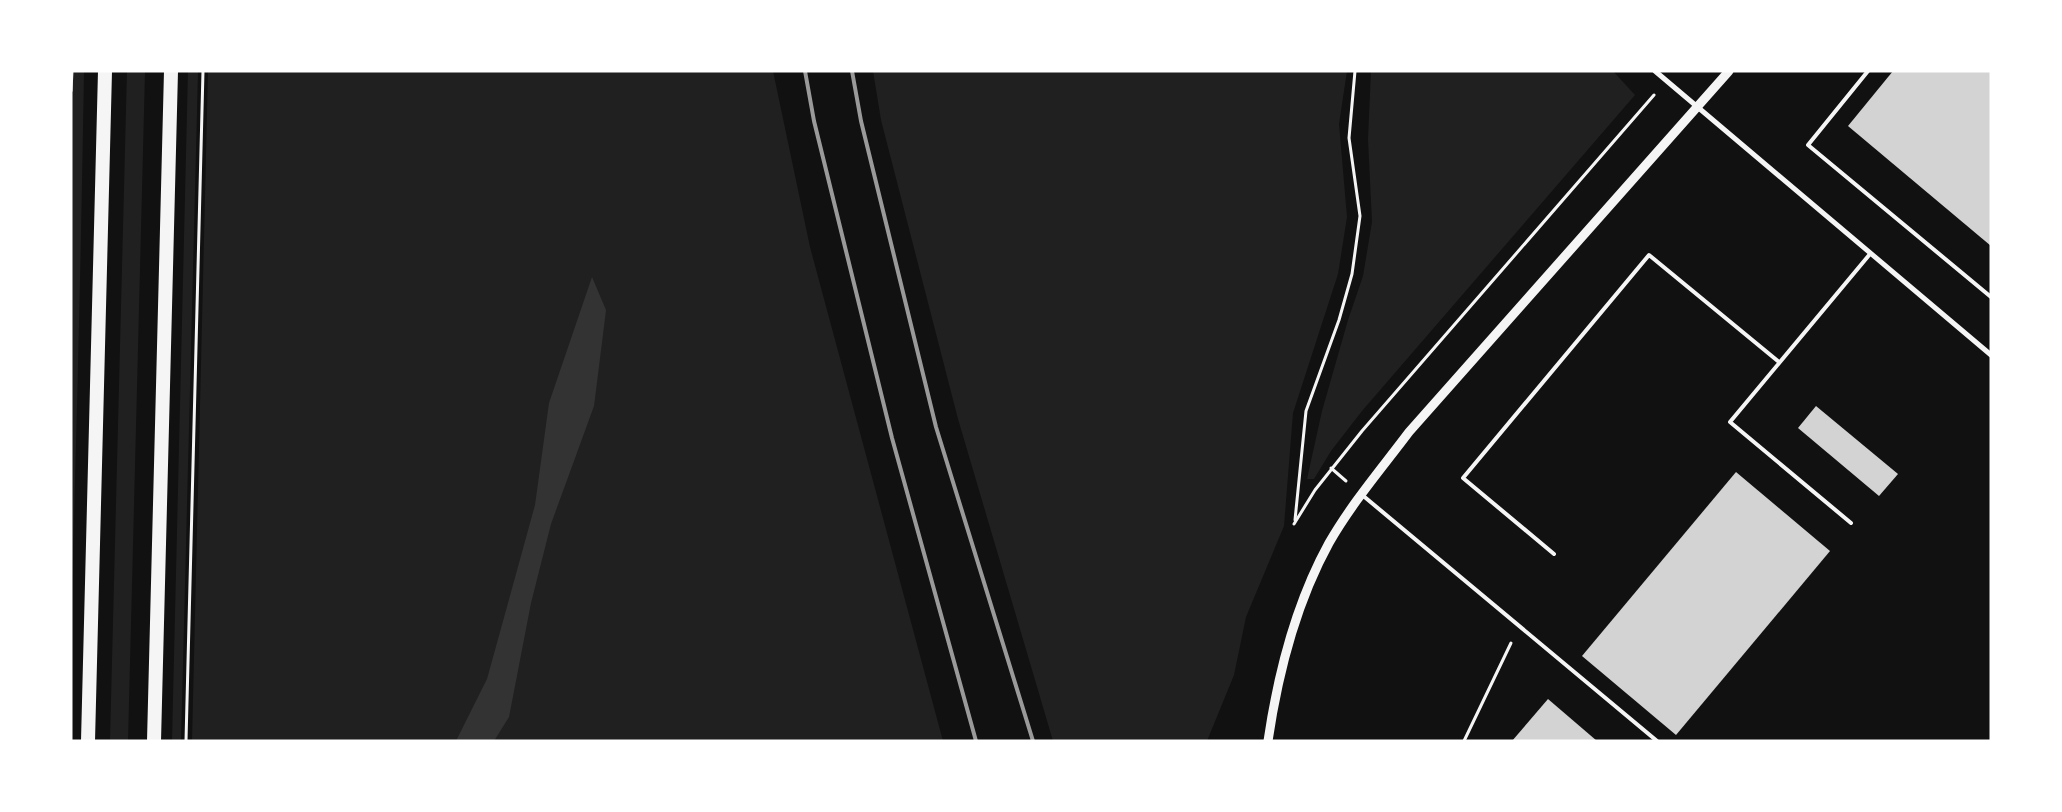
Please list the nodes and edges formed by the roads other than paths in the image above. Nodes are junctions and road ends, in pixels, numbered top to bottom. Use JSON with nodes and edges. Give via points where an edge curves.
{"nodes":[{"id":1,"x":105,"y":71,"type":"edge"},
{"id":2,"x":171,"y":71,"type":"edge"},
{"id":3,"x":1655,"y":71,"type":"edge"},
{"id":4,"x":1729,"y":71,"type":"edge"},
{"id":5,"x":1868,"y":71,"type":"edge"},
{"id":6,"x":1698,"y":108,"type":"junction"},
{"id":7,"x":1870,"y":254,"type":"junction"},
{"id":8,"x":1991,"y":297,"type":"edge"},
{"id":9,"x":1991,"y":355,"type":"edge"},
{"id":10,"x":1779,"y":362,"type":"junction"},
{"id":11,"x":1361,"y":494,"type":"junction"},
{"id":12,"x":1850,"y":523,"type":"dead end"},
{"id":13,"x":1554,"y":554,"type":"dead end"},
{"id":14,"x":88,"y":741,"type":"edge"},
{"id":15,"x":154,"y":741,"type":"edge"},
{"id":16,"x":1268,"y":741,"type":"edge"},
{"id":17,"x":1657,"y":741,"type":"edge"}],
"edges":[{"from":1,"to":14,"type":"highway"},
{"from":2,"to":15,"type":"highway"},
{"from":3,"to":6,"type":"street"},
{"from":4,"to":6,"type":"street"},
{"from":5,"to":8,"type":"lane","via":[[1808,145]]},
{"from":6,"to":7,"type":"street"},
{"from":6,"to":11,"type":"street","via":[[1409,432]]},
{"from":7,"to":9,"type":"street"},
{"from":7,"to":10,"type":"lane"},
{"from":10,"to":12,"type":"lane","via":[[1730,422]]},
{"from":10,"to":13,"type":"lane","via":[[1650,254],[1463,478]]},
{"from":11,"to":16,"type":"street","via":[[1329,543],[1307,591],[1288,643]]},
{"from":11,"to":17,"type":"lane"}]}
